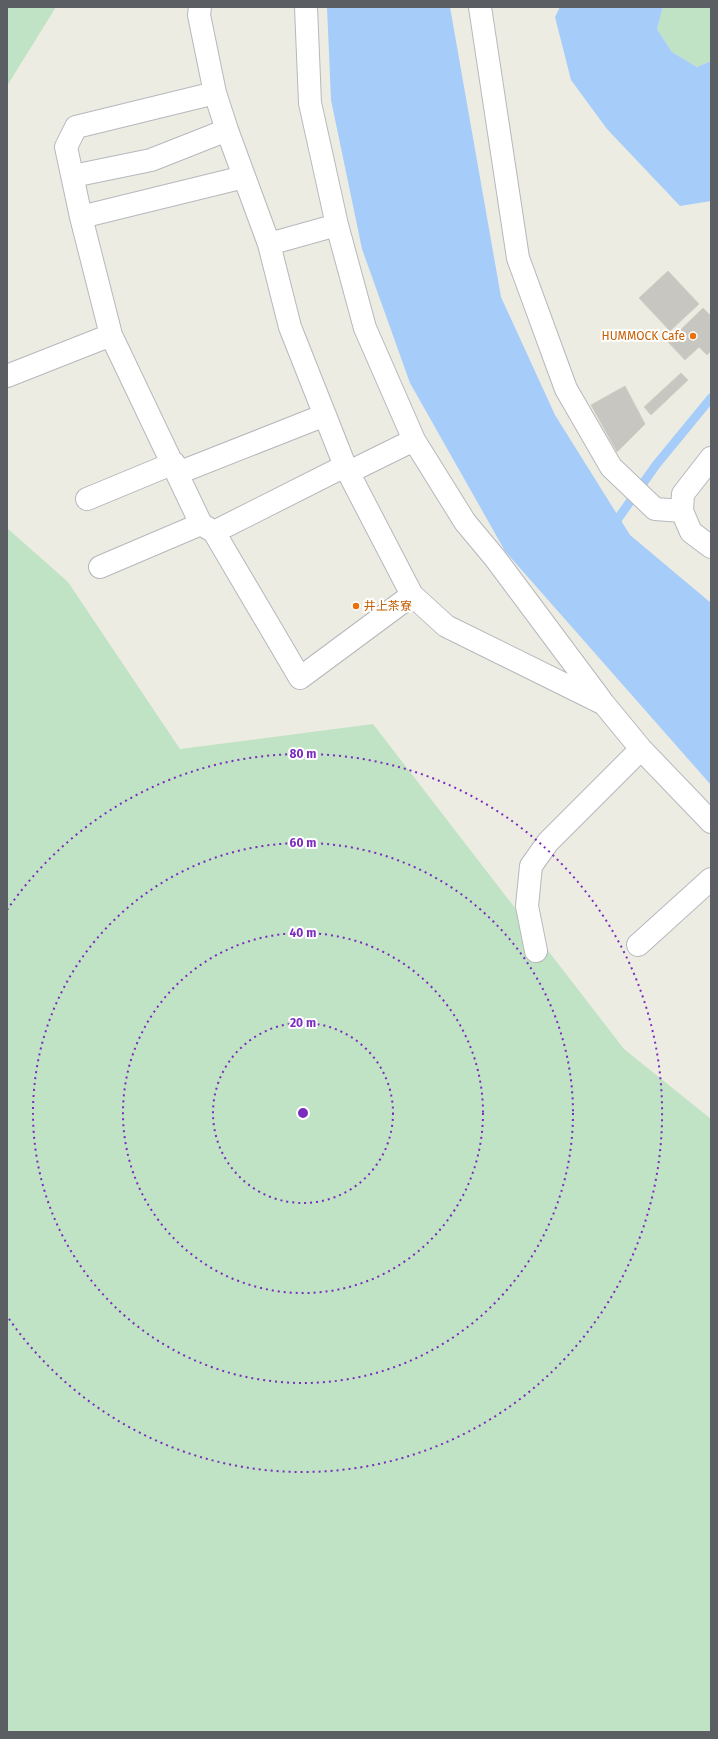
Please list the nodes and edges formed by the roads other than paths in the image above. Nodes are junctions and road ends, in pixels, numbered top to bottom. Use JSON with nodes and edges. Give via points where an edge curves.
{"nodes":[{"id":1,"x":200,"y":7,"type":"edge"},
{"id":2,"x":306,"y":7,"type":"edge"},
{"id":3,"x":480,"y":7,"type":"edge"},
{"id":4,"x":216,"y":93,"type":"junction"},
{"id":5,"x":227,"y":130,"type":"junction"},
{"id":6,"x":73,"y":176,"type":"junction"},
{"id":7,"x":244,"y":177,"type":"junction"},
{"id":8,"x":81,"y":217,"type":"junction"},
{"id":9,"x":338,"y":225,"type":"junction"},
{"id":10,"x":269,"y":244,"type":"junction"},
{"id":11,"x":112,"y":335,"type":"junction"},
{"id":12,"x":7,"y":376,"type":"edge"},
{"id":13,"x":325,"y":415,"type":"junction"},
{"id":14,"x":414,"y":440,"type":"junction"},
{"id":15,"x":711,"y":458,"type":"edge"},
{"id":16,"x":176,"y":468,"type":"junction"},
{"id":17,"x":347,"y":469,"type":"junction"},
{"id":18,"x":87,"y":498,"type":"dead end"},
{"id":19,"x":682,"y":511,"type":"junction"},
{"id":20,"x":208,"y":528,"type":"junction"},
{"id":21,"x":711,"y":547,"type":"edge"},
{"id":22,"x":100,"y":567,"type":"dead end"},
{"id":23,"x":412,"y":596,"type":"junction"},
{"id":24,"x":604,"y":704,"type":"junction"},
{"id":25,"x":641,"y":749,"type":"junction"},
{"id":26,"x":711,"y":822,"type":"edge"},
{"id":27,"x":711,"y":879,"type":"edge"},
{"id":28,"x":638,"y":944,"type":"dead end"},
{"id":29,"x":536,"y":951,"type":"dead end"}],
"edges":[{"from":1,"to":4,"type":"street","via":[[199,14]]},
{"from":2,"to":9,"type":"street","via":[[310,103]]},
{"from":3,"to":19,"type":"street","via":[[518,258],[566,389],[611,468],[655,509]]},
{"from":4,"to":5,"type":"street"},
{"from":4,"to":6,"type":"street","via":[[76,127],[66,147]]},
{"from":5,"to":6,"type":"street","via":[[151,160]]},
{"from":5,"to":7,"type":"street"},
{"from":6,"to":8,"type":"street"},
{"from":7,"to":8,"type":"street"},
{"from":7,"to":10,"type":"street"},
{"from":8,"to":11,"type":"street"},
{"from":9,"to":10,"type":"street"},
{"from":9,"to":14,"type":"street","via":[[365,328]]},
{"from":10,"to":13,"type":"street","via":[[290,327]]},
{"from":11,"to":12,"type":"street"},
{"from":11,"to":16,"type":"street"},
{"from":13,"to":16,"type":"street"},
{"from":13,"to":17,"type":"street"},
{"from":14,"to":17,"type":"street"},
{"from":14,"to":24,"type":"street","via":[[465,522]]},
{"from":15,"to":19,"type":"street","via":[[683,494]]},
{"from":16,"to":18,"type":"street"},
{"from":16,"to":20,"type":"street"},
{"from":17,"to":20,"type":"street"},
{"from":17,"to":23,"type":"street"},
{"from":19,"to":21,"type":"street","via":[[691,532]]},
{"from":20,"to":22,"type":"street"},
{"from":20,"to":23,"type":"street","via":[[300,678]]},
{"from":23,"to":24,"type":"street","via":[[446,626]]},
{"from":24,"to":25,"type":"street"},
{"from":25,"to":26,"type":"street"},
{"from":25,"to":29,"type":"street","via":[[548,842],[531,866],[527,906]]},
{"from":27,"to":28,"type":"street"}]}
